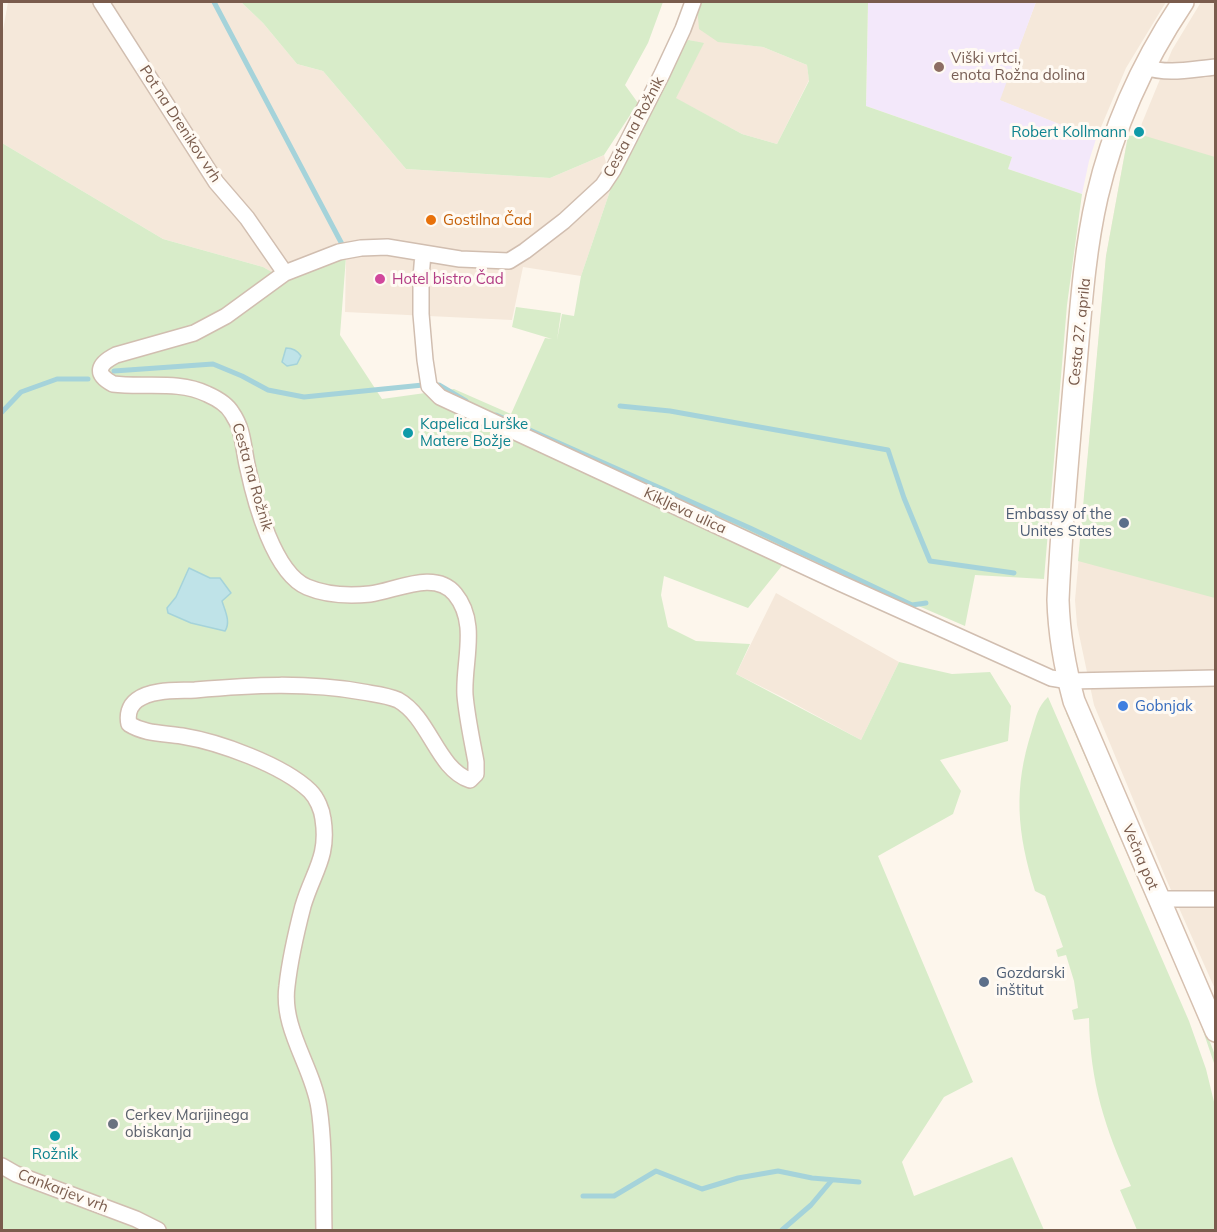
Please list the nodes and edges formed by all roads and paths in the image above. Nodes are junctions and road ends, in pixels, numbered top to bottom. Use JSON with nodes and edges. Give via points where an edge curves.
{"nodes":[{"id":1,"x":101,"y":2,"type":"edge"},
{"id":2,"x":693,"y":2,"type":"edge"},
{"id":3,"x":1183,"y":2,"type":"edge"},
{"id":4,"x":1215,"y":67,"type":"edge"},
{"id":5,"x":1145,"y":68,"type":"junction"},
{"id":6,"x":423,"y":253,"type":"junction"},
{"id":7,"x":285,"y":273,"type":"junction"},
{"id":8,"x":1215,"y":678,"type":"edge"},
{"id":9,"x":1068,"y":681,"type":"junction"},
{"id":10,"x":1158,"y":899,"type":"junction"},
{"id":11,"x":1215,"y":899,"type":"edge"},
{"id":12,"x":1215,"y":1031,"type":"edge"},
{"id":13,"x":2,"y":1166,"type":"edge"},
{"id":14,"x":158,"y":1230,"type":"edge"},
{"id":15,"x":324,"y":1230,"type":"edge"}],
"edges":[{"from":1,"to":7,"type":"street","name":"Pot na Drenikov vrh","via":[[216,182]]},
{"from":2,"to":6,"type":"street","name":"Cesta na Rožnik","via":[[639,122],[603,185],[564,221],[509,261]]},
{"from":3,"to":5,"type":"main road","name":"Cesta 27. aprila"},
{"from":4,"to":5,"type":"street","via":[[1169,72]]},
{"from":5,"to":9,"type":"main road","name":"Cesta 27. aprila","via":[[1109,154],[1097,197],[1087,263],[1058,600]]},
{"from":6,"to":7,"type":"street","name":"Cesta na Rožnik","via":[[387,247],[361,248],[329,255]]},
{"from":6,"to":9,"type":"street","name":"Kikljeva ulica","via":[[425,360],[429,386],[440,397],[870,597],[1051,678]]},
{"from":7,"to":15,"type":"street","name":"Cesta na Rožnik","via":[[226,316],[194,333],[116,355],[100,366],[100,372],[103,379],[113,384],[188,387],[214,397],[232,412],[243,437],[250,482],[266,530],[295,580],[322,592],[343,594],[369,594],[424,582],[437,583],[449,587],[463,606],[467,620],[465,694],[476,762],[476,774],[470,780],[460,777],[451,767],[411,711],[386,696],[265,684],[156,693],[138,700],[127,717],[129,724],[140,731],[217,743],[248,755],[311,792],[322,810],[323,857],[304,903],[286,991],[288,1020],[312,1079],[319,1108]]},
{"from":8,"to":9,"type":"street","name":"Kikljeva ulica"},
{"from":9,"to":10,"type":"main road","name":"Večna pot"},
{"from":10,"to":11,"type":"street"},
{"from":10,"to":12,"type":"main road","name":"Večna pot"},
{"from":13,"to":14,"type":"street","name":"Cankarjev vrh"}]}
